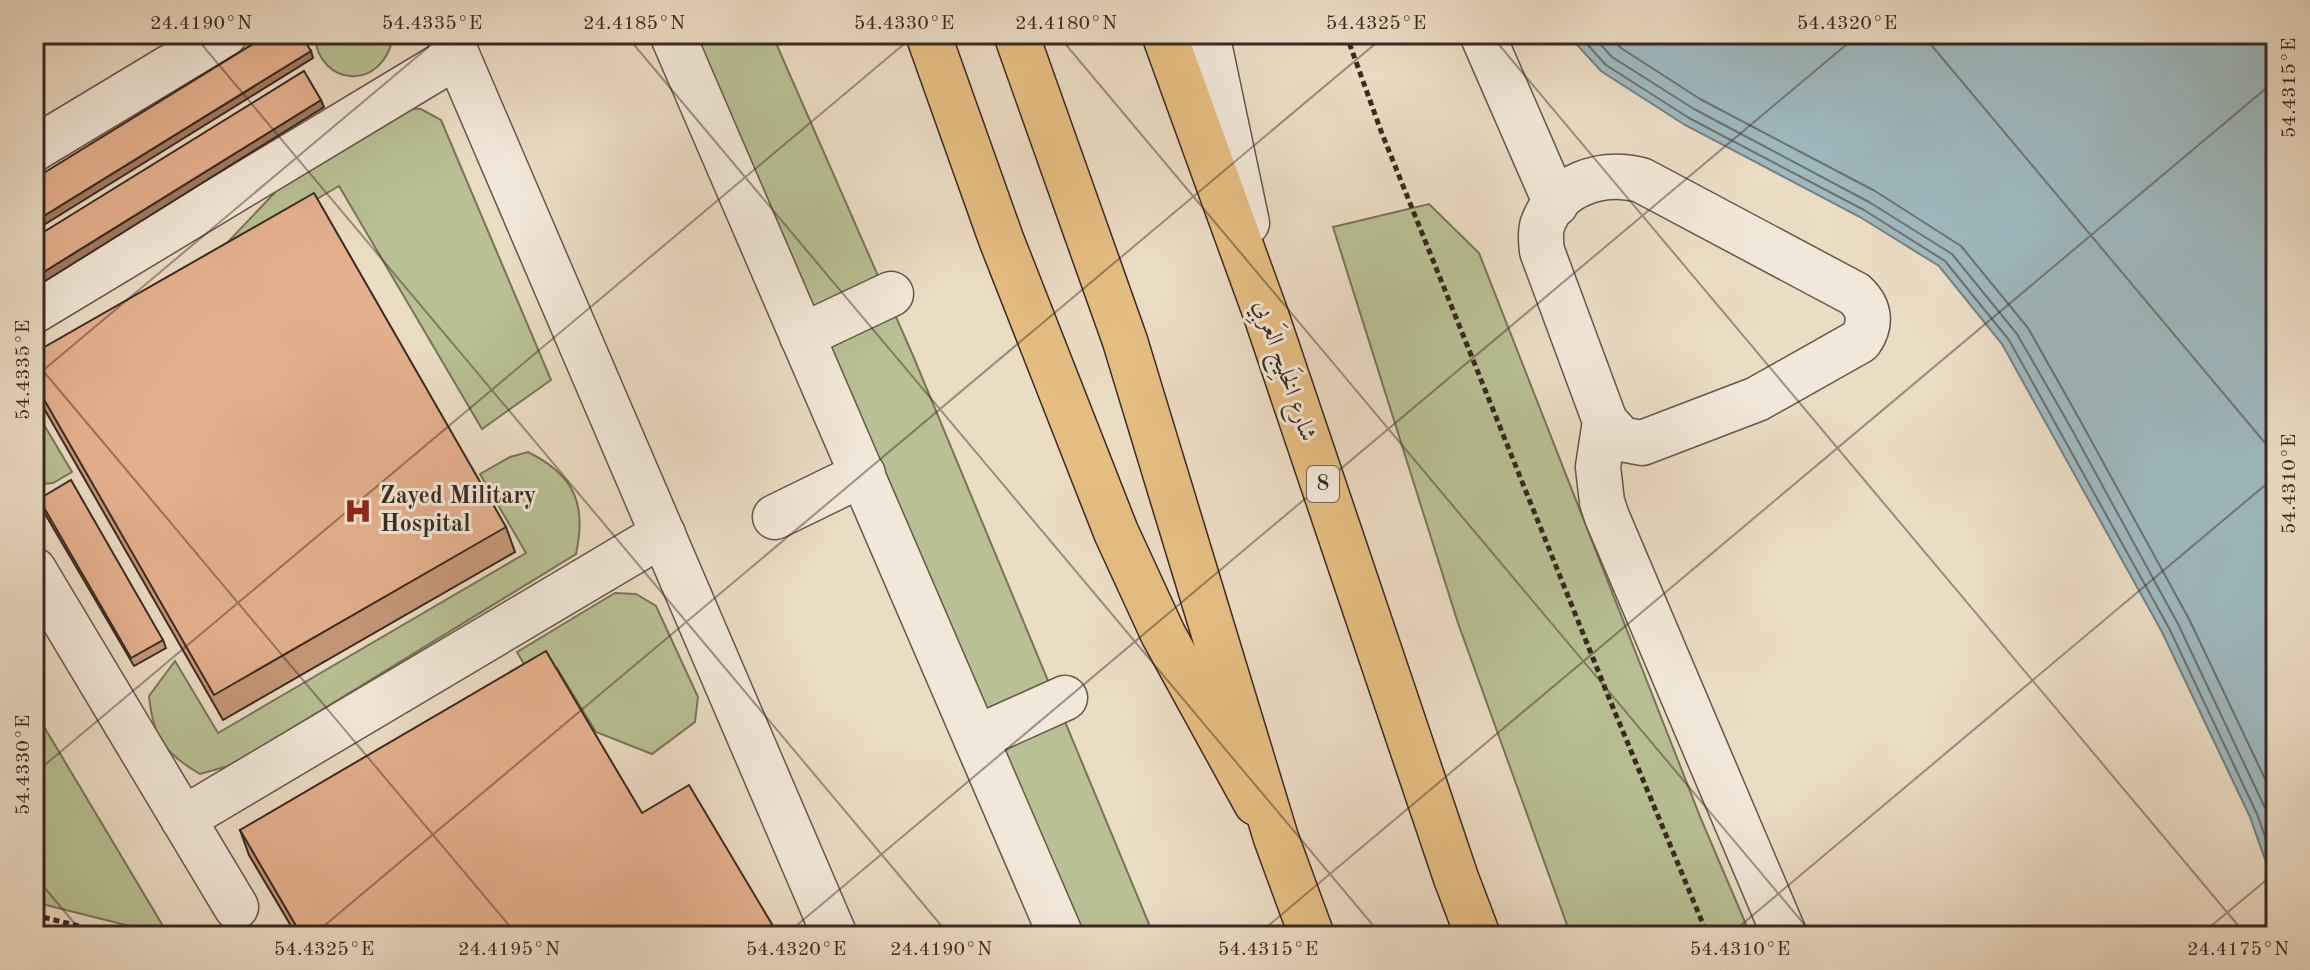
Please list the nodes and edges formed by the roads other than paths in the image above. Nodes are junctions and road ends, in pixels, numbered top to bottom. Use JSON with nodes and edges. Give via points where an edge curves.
{"nodes":[{"id":1,"x":225,"y":34,"type":"edge"},
{"id":2,"x":672,"y":34,"type":"edge"},
{"id":3,"x":928,"y":34,"type":"edge"},
{"id":4,"x":1016,"y":34,"type":"edge"},
{"id":5,"x":1164,"y":34,"type":"edge"},
{"id":6,"x":1207,"y":34,"type":"edge"},
{"id":7,"x":1482,"y":34,"type":"edge"},
{"id":8,"x":453,"y":45,"type":"edge"},
{"id":9,"x":34,"y":149,"type":"edge"},
{"id":10,"x":1556,"y":204,"type":"junction"},
{"id":11,"x":891,"y":294,"type":"dead end"},
{"id":12,"x":34,"y":311,"type":"edge"},
{"id":13,"x":1266,"y":315,"type":"junction"},
{"id":14,"x":802,"y":336,"type":"junction"},
{"id":15,"x":1613,"y":430,"type":"junction"},
{"id":16,"x":863,"y":474,"type":"junction"},
{"id":17,"x":775,"y":517,"type":"dead end"},
{"id":18,"x":663,"y":534,"type":"junction"},
{"id":19,"x":34,"y":570,"type":"edge"},
{"id":20,"x":1065,"y":698,"type":"dead end"},
{"id":21,"x":976,"y":738,"type":"junction"},
{"id":22,"x":183,"y":819,"type":"junction"},
{"id":23,"x":1276,"y":838,"type":"junction"},
{"id":24,"x":236,"y":907,"type":"dead end"},
{"id":25,"x":835,"y":936,"type":"edge"},
{"id":26,"x":1061,"y":936,"type":"edge"},
{"id":27,"x":1312,"y":936,"type":"edge"},
{"id":28,"x":1478,"y":936,"type":"edge"},
{"id":29,"x":1785,"y":936,"type":"edge"},
{"id":30,"x":1817,"y":936,"type":"edge"}],
"edges":[{"from":1,"to":9,"type":"lane"},
{"from":2,"to":14,"type":"lane"},
{"from":3,"to":23,"type":"main road","via":[[1001,239],[1116,532],[1163,634]]},
{"from":4,"to":23,"type":"main road","via":[[1125,341]]},
{"from":5,"to":13,"type":"main road","name":"شارع الخَلِيج العَربِي","number":"8"},
{"from":6,"to":13,"type":"lane"},
{"from":7,"to":10,"type":"lane"},
{"from":8,"to":12,"type":"lane"},
{"from":8,"to":18,"type":"lane"},
{"from":10,"to":15,"type":"lane","via":[[1541,229],[1542,251]]},
{"from":10,"to":15,"type":"lane","via":[[1593,179],[1641,180],[1855,294],[1868,312],[1860,341],[1776,390],[1642,443]]},
{"from":11,"to":14,"type":"lane"},
{"from":13,"to":28,"type":"main road","name":"شارع الخَلِيج العَربِي","number":"8"},
{"from":14,"to":16,"type":"lane"},
{"from":15,"to":29,"type":"lane","via":[[1598,467],[1607,517]]},
{"from":15,"to":30,"type":"lane","via":[[1631,498]]},
{"from":16,"to":17,"type":"lane"},
{"from":16,"to":21,"type":"lane"},
{"from":18,"to":22,"type":"lane"},
{"from":18,"to":25,"type":"lane"},
{"from":19,"to":22,"type":"lane"},
{"from":20,"to":21,"type":"lane"},
{"from":21,"to":26,"type":"lane"},
{"from":22,"to":24,"type":"lane"},
{"from":23,"to":27,"type":"main road"}]}
